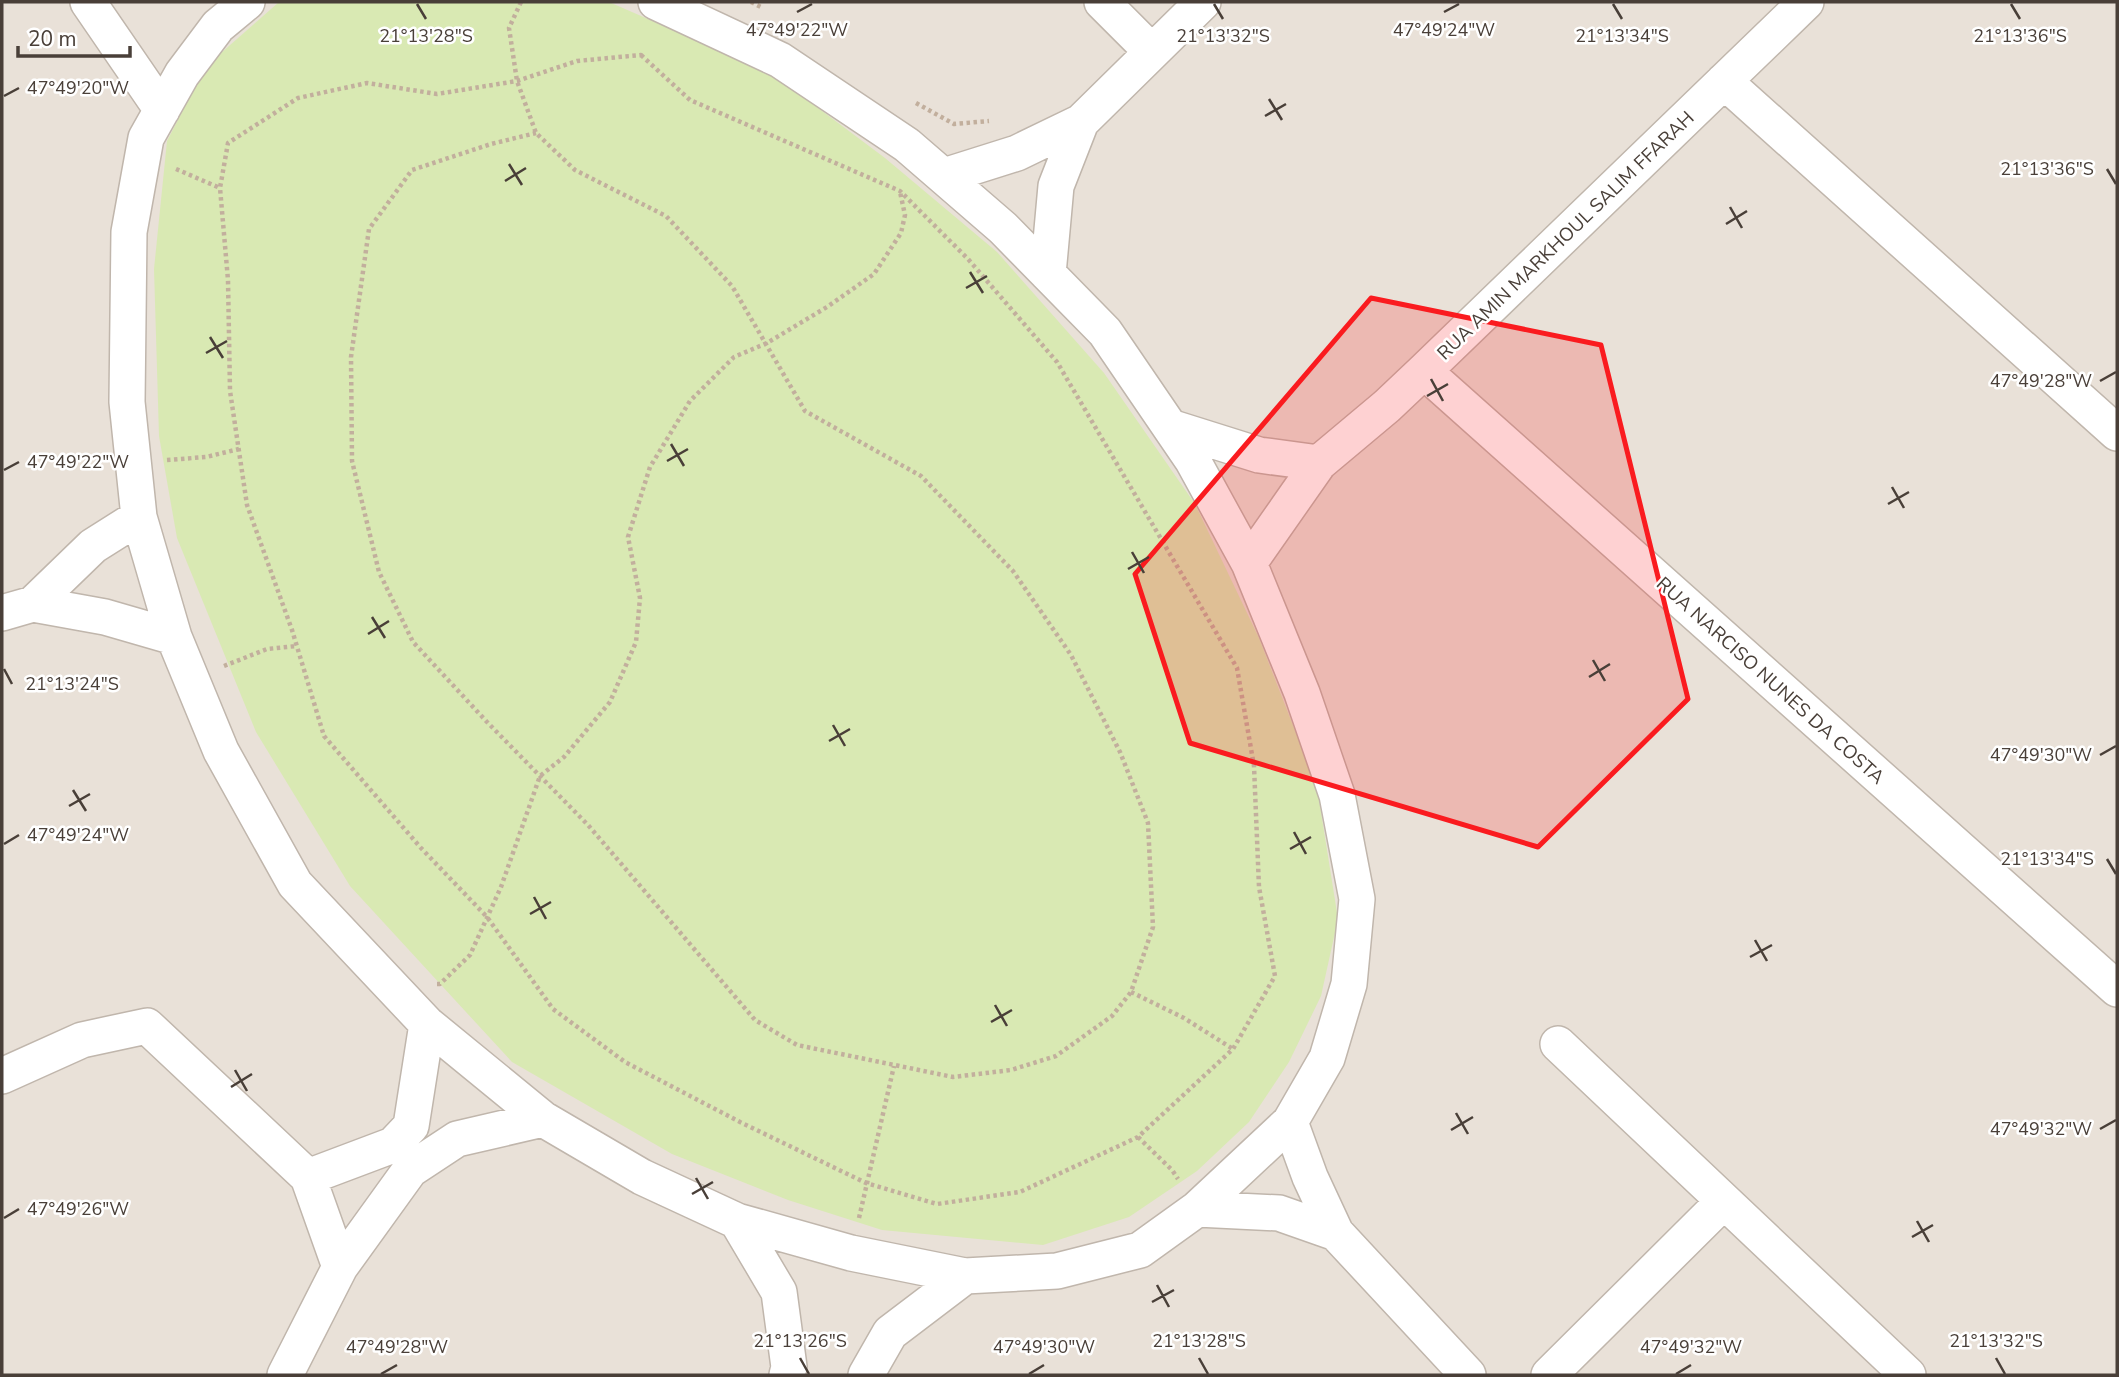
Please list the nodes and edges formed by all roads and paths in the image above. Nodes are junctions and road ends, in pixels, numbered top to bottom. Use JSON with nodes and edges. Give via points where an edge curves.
{"nodes":[{"id":1,"x":88,"y":2,"type":"edge"},
{"id":2,"x":247,"y":2,"type":"edge"},
{"id":3,"x":521,"y":2,"type":"edge"},
{"id":4,"x":656,"y":2,"type":"edge"},
{"id":5,"x":751,"y":2,"type":"edge"},
{"id":6,"x":1102,"y":2,"type":"edge"},
{"id":7,"x":1203,"y":2,"type":"edge"},
{"id":8,"x":1806,"y":2,"type":"edge"},
{"id":9,"x":772,"y":13,"type":"dead end"},
{"id":10,"x":1152,"y":52,"type":"junction"},
{"id":11,"x":1724,"y":81,"type":"junction"},
{"id":12,"x":517,"y":82,"type":"junction"},
{"id":13,"x":910,"y":100,"type":"dead end"},
{"id":14,"x":162,"y":110,"type":"junction"},
{"id":15,"x":992,"y":120,"type":"dead end"},
{"id":16,"x":1081,"y":121,"type":"junction"},
{"id":17,"x":537,"y":133,"type":"junction"},
{"id":18,"x":944,"y":176,"type":"junction"},
{"id":19,"x":900,"y":191,"type":"junction"},
{"id":20,"x":1048,"y":274,"type":"junction"},
{"id":21,"x":767,"y":343,"type":"junction"},
{"id":22,"x":1424,"y":371,"type":"junction"},
{"id":23,"x":1170,"y":427,"type":"junction"},
{"id":24,"x":2117,"y":433,"type":"edge"},
{"id":25,"x":239,"y":449,"type":"junction"},
{"id":26,"x":1319,"y":463,"type":"junction"},
{"id":27,"x":134,"y":464,"type":"junction"},
{"id":28,"x":139,"y":517,"type":"junction"},
{"id":29,"x":1249,"y":563,"type":"junction"},
{"id":30,"x":17,"y":609,"type":"edge"},
{"id":31,"x":174,"y":637,"type":"junction"},
{"id":32,"x":297,"y":646,"type":"junction"},
{"id":33,"x":191,"y":679,"type":"junction"},
{"id":34,"x":540,"y":776,"type":"junction"},
{"id":35,"x":487,"y":917,"type":"junction"},
{"id":36,"x":389,"y":983,"type":"junction"},
{"id":37,"x":2117,"y":989,"type":"edge"},
{"id":38,"x":1131,"y":992,"type":"junction"},
{"id":39,"x":427,"y":1024,"type":"junction"},
{"id":40,"x":1558,"y":1044,"type":"dead end"},
{"id":41,"x":1233,"y":1049,"type":"junction"},
{"id":42,"x":894,"y":1066,"type":"junction"},
{"id":43,"x":2,"y":1076,"type":"edge"},
{"id":44,"x":542,"y":1119,"type":"junction"},
{"id":45,"x":1290,"y":1122,"type":"junction"},
{"id":46,"x":1138,"y":1137,"type":"junction"},
{"id":47,"x":401,"y":1157,"type":"junction"},
{"id":48,"x":308,"y":1177,"type":"junction"},
{"id":49,"x":866,"y":1183,"type":"junction"},
{"id":50,"x":1724,"y":1201,"type":"junction"},
{"id":51,"x":1197,"y":1209,"type":"junction"},
{"id":52,"x":737,"y":1221,"type":"junction"},
{"id":53,"x":1336,"y":1233,"type":"junction"},
{"id":54,"x":851,"y":1253,"type":"junction"},
{"id":55,"x":340,"y":1268,"type":"junction"},
{"id":56,"x":965,"y":1276,"type":"junction"},
{"id":57,"x":285,"y":1375,"type":"edge"},
{"id":58,"x":787,"y":1375,"type":"edge"},
{"id":59,"x":866,"y":1375,"type":"edge"},
{"id":60,"x":1468,"y":1375,"type":"edge"},
{"id":61,"x":1549,"y":1375,"type":"edge"},
{"id":62,"x":1908,"y":1375,"type":"edge"}],
"edges":[{"from":1,"to":14,"type":"street"},
{"from":2,"to":14,"type":"street","via":[[218,26]]},
{"from":3,"to":12,"type":"path","via":[[509,28]]},
{"from":4,"to":18,"type":"street","via":[[780,60],[907,145]]},
{"from":5,"to":9,"type":"path"},
{"from":6,"to":10,"type":"street"},
{"from":7,"to":10,"type":"street"},
{"from":8,"to":11,"type":"street","name":"RUA AMIN MARKHOUL SALIM FFARAH"},
{"from":10,"to":16,"type":"street"},
{"from":11,"to":22,"type":"street","name":"RUA AMIN MARKHOUL SALIM FFARAH"},
{"from":11,"to":24,"type":"street"},
{"from":12,"to":17,"type":"path"},
{"from":12,"to":19,"type":"path","via":[[577,61],[641,54],[690,100]]},
{"from":12,"to":25,"type":"path","via":[[437,94],[368,83],[298,98],[228,143],[220,188],[230,391]]},
{"from":13,"to":15,"type":"path","via":[[954,124]]},
{"from":14,"to":27,"type":"street","via":[[146,138],[130,232],[127,402]]},
{"from":16,"to":18,"type":"street","via":[[1017,153]]},
{"from":16,"to":20,"type":"street","via":[[1056,186]]},
{"from":17,"to":21,"type":"path","via":[[575,170],[666,216],[732,286]]},
{"from":17,"to":34,"type":"path","via":[[412,170],[369,229],[351,357],[352,461],[379,572],[413,642]]},
{"from":18,"to":20,"type":"street"},
{"from":19,"to":21,"type":"path","via":[[905,215],[901,233],[874,274]]},
{"from":19,"to":41,"type":"path","via":[[968,259],[1058,362],[1237,668],[1254,766],[1259,887],[1275,976]]},
{"from":20,"to":23,"type":"street","via":[[1105,331]]},
{"from":21,"to":34,"type":"path","via":[[734,357],[690,401],[650,467],[628,537],[640,598],[636,642],[610,702],[564,757]]},
{"from":21,"to":38,"type":"path","via":[[805,411],[921,477],[1013,571],[1072,654],[1120,752],[1148,823],[1153,927]]},
{"from":22,"to":26,"type":"street","name":"RUA AMIN MARKHOUL SALIM FFARAH"},
{"from":22,"to":37,"type":"street","name":"RUA NARCISO NUNES DA COSTA"},
{"from":23,"to":26,"type":"street","via":[[1259,455]]},
{"from":23,"to":29,"type":"street"},
{"from":25,"to":27,"type":"path"},
{"from":25,"to":32,"type":"path","via":[[247,505]]},
{"from":26,"to":29,"type":"street","name":"RUA AMIN MARKHOUL SALIM FFARAH"},
{"from":27,"to":28,"type":"street"},
{"from":28,"to":30,"type":"street","via":[[93,546]]},
{"from":28,"to":31,"type":"street"},
{"from":29,"to":45,"type":"street","via":[[1337,795],[1357,899],[1346,996],[1327,1058]]},
{"from":30,"to":31,"type":"street","via":[[105,617]]},
{"from":31,"to":33,"type":"street"},
{"from":32,"to":33,"type":"path","via":[[267,649]]},
{"from":32,"to":35,"type":"path","via":[[324,736]]},
{"from":33,"to":36,"type":"street","via":[[221,751],[295,884]]},
{"from":34,"to":35,"type":"path"},
{"from":34,"to":42,"type":"path","via":[[588,825],[755,1020],[797,1045]]},
{"from":35,"to":36,"type":"path","via":[[470,955],[440,984]]},
{"from":35,"to":49,"type":"path","via":[[553,1009],[625,1062]]},
{"from":36,"to":39,"type":"street"},
{"from":38,"to":41,"type":"path"},
{"from":38,"to":42,"type":"path","via":[[1112,1016],[1056,1056],[1011,1070],[953,1077]]},
{"from":39,"to":44,"type":"street"},
{"from":39,"to":47,"type":"street","via":[[411,1126]]},
{"from":40,"to":50,"type":"street"},
{"from":41,"to":46,"type":"path"},
{"from":42,"to":49,"type":"path"},
{"from":43,"to":48,"type":"street","via":[[82,1040],[147,1026]]},
{"from":44,"to":47,"type":"street"},
{"from":44,"to":52,"type":"street","via":[[642,1177]]},
{"from":45,"to":51,"type":"street"},
{"from":45,"to":53,"type":"street"},
{"from":46,"to":49,"type":"path","via":[[1020,1192],[937,1204]]},
{"from":46,"to":51,"type":"path","via":[[1172,1170]]},
{"from":47,"to":48,"type":"street"},
{"from":47,"to":55,"type":"street"},
{"from":48,"to":55,"type":"street"},
{"from":49,"to":54,"type":"path"},
{"from":50,"to":61,"type":"street"},
{"from":50,"to":62,"type":"street"},
{"from":51,"to":53,"type":"street","via":[[1279,1213]]},
{"from":51,"to":56,"type":"street","via":[[1140,1250],[1057,1270]]},
{"from":52,"to":54,"type":"street"},
{"from":52,"to":58,"type":"street","via":[[779,1292]]},
{"from":53,"to":60,"type":"street"},
{"from":54,"to":56,"type":"street"},
{"from":55,"to":57,"type":"street"},
{"from":56,"to":59,"type":"street","via":[[890,1333]]}]}
